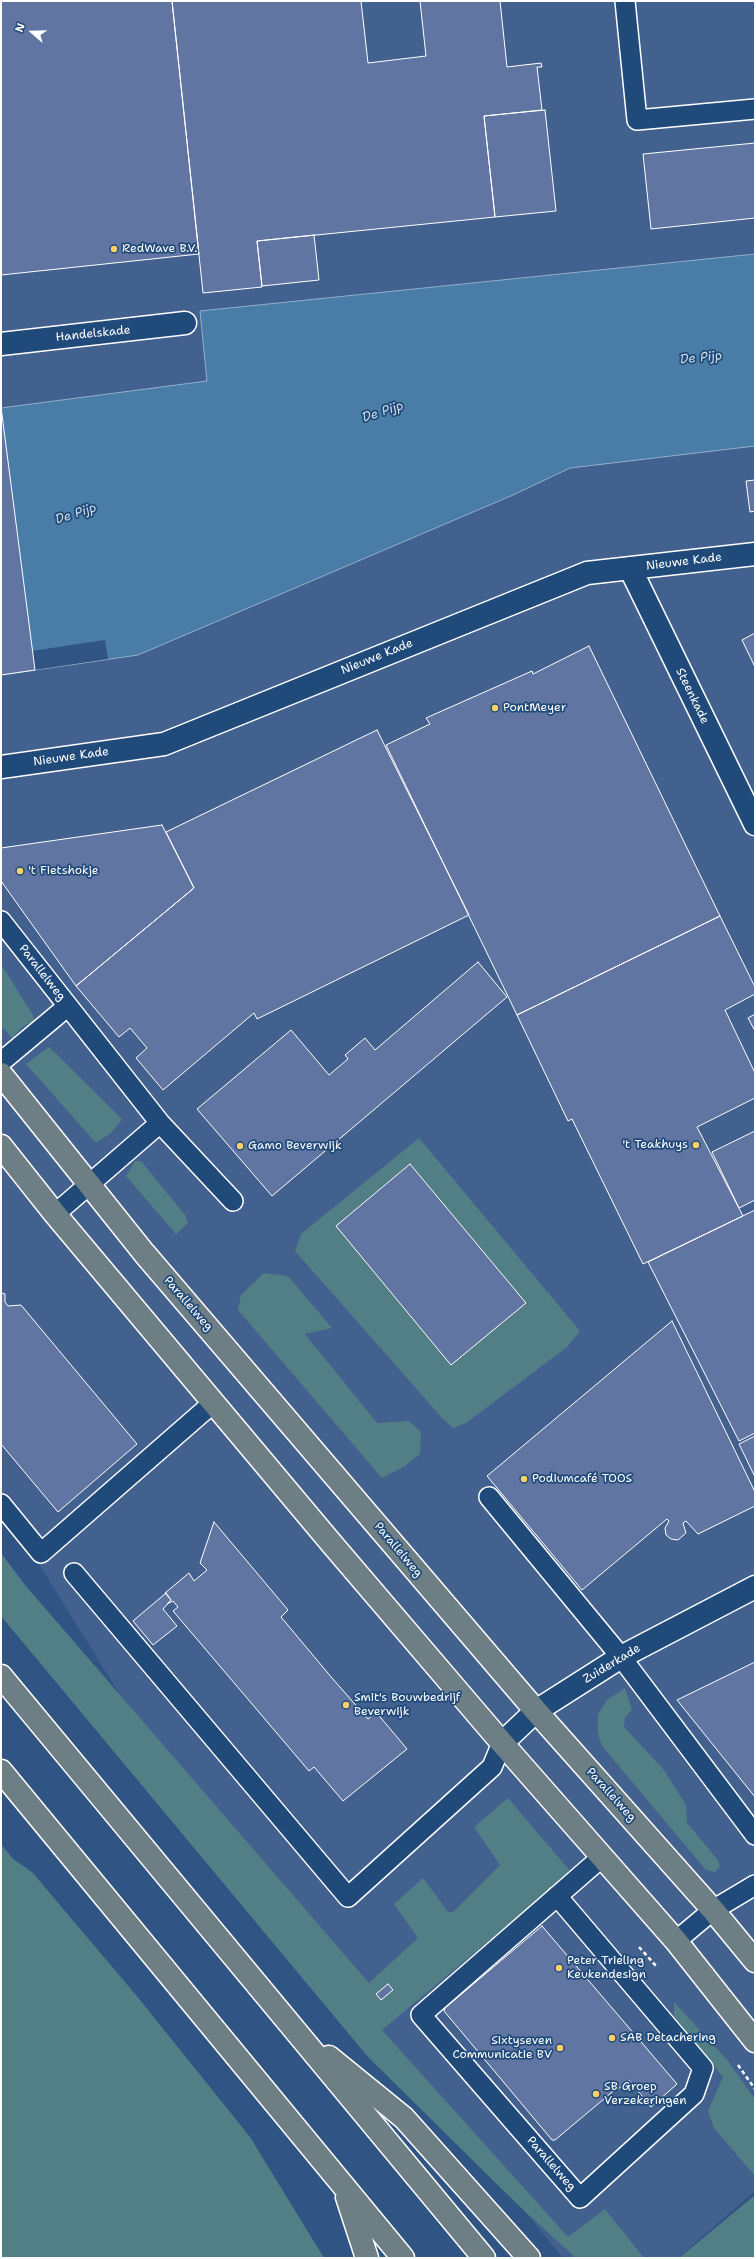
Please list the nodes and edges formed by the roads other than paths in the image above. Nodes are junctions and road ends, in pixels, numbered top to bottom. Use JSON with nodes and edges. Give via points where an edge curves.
{"nodes":[{"id":1,"x":626,"y":1,"type":"edge"},
{"id":2,"x":755,"y":109,"type":"edge"},
{"id":3,"x":185,"y":323,"type":"dead end"},
{"id":4,"x":1,"y":344,"type":"edge"},
{"id":5,"x":755,"y":554,"type":"edge"},
{"id":6,"x":630,"y":568,"type":"junction"},
{"id":7,"x":1,"y":767,"type":"edge"},
{"id":8,"x":755,"y":824,"type":"edge"},
{"id":9,"x":1,"y":921,"type":"edge"},
{"id":10,"x":68,"y":1006,"type":"junction"},
{"id":11,"x":1,"y":1062,"type":"edge"},
{"id":12,"x":1,"y":1074,"type":"edge"},
{"id":13,"x":160,"y":1123,"type":"junction"},
{"id":14,"x":1,"y":1146,"type":"edge"},
{"id":15,"x":90,"y":1185,"type":"junction"},
{"id":16,"x":233,"y":1201,"type":"dead end"},
{"id":17,"x":55,"y":1214,"type":"junction"},
{"id":18,"x":213,"y":1403,"type":"junction"},
{"id":19,"x":489,"y":1497,"type":"dead end"},
{"id":20,"x":1,"y":1504,"type":"edge"},
{"id":21,"x":74,"y":1573,"type":"dead end"},
{"id":22,"x":755,"y":1587,"type":"edge"},
{"id":23,"x":621,"y":1657,"type":"junction"},
{"id":24,"x":1,"y":1676,"type":"edge"},
{"id":25,"x":536,"y":1711,"type":"junction"},
{"id":26,"x":502,"y":1743,"type":"junction"},
{"id":27,"x":1,"y":1770,"type":"edge"},
{"id":28,"x":755,"y":1835,"type":"edge"},
{"id":29,"x":602,"y":1857,"type":"junction"},
{"id":30,"x":755,"y":1885,"type":"edge"},
{"id":31,"x":557,"y":1896,"type":"junction"},
{"id":32,"x":713,"y":1910,"type":"junction"},
{"id":33,"x":676,"y":1941,"type":"junction"},
{"id":34,"x":755,"y":1961,"type":"edge"},
{"id":35,"x":291,"y":2026,"type":"junction"},
{"id":36,"x":755,"y":2041,"type":"edge"},
{"id":37,"x":343,"y":2185,"type":"junction"},
{"id":38,"x":367,"y":2258,"type":"edge"},
{"id":39,"x":403,"y":2258,"type":"edge"},
{"id":40,"x":484,"y":2258,"type":"edge"},
{"id":41,"x":529,"y":2258,"type":"edge"}],
"edges":[{"from":1,"to":2,"type":"lane","via":[[637,120]]},
{"from":3,"to":4,"type":"street","name":"Handelskade"},
{"from":5,"to":6,"type":"street","name":"Nieuwe Kade"},
{"from":6,"to":7,"type":"street","name":"Nieuwe Kade","via":[[587,573],[164,744]]},
{"from":6,"to":8,"type":"street","name":"Steenkade"},
{"from":9,"to":10,"type":"lane","name":"Parallelweg"},
{"from":10,"to":11,"type":"lane","name":"Parallelweg"},
{"from":10,"to":13,"type":"lane","name":"Parallelweg"},
{"from":12,"to":15,"type":"main road","name":"Parallelweg"},
{"from":13,"to":15,"type":"lane"},
{"from":13,"to":16,"type":"lane","name":"Parallelweg"},
{"from":14,"to":17,"type":"main road"},
{"from":15,"to":17,"type":"lane"},
{"from":15,"to":25,"type":"main road","name":"Parallelweg","via":[[144,1253]]},
{"from":17,"to":18,"type":"main road"},
{"from":18,"to":20,"type":"lane","via":[[41,1553]]},
{"from":18,"to":26,"type":"main road"},
{"from":19,"to":23,"type":"lane"},
{"from":21,"to":26,"type":"lane","name":"Zuiderkade","via":[[348,1897],[492,1767]]},
{"from":22,"to":23,"type":"street","name":"Zuiderkade"},
{"from":23,"to":25,"type":"street","name":"Zuiderkade"},
{"from":23,"to":28,"type":"lane"},
{"from":24,"to":35,"type":"main road"},
{"from":25,"to":26,"type":"street","name":"Zuiderkade"},
{"from":25,"to":32,"type":"main road","name":"Parallelweg"},
{"from":26,"to":29,"type":"main road"},
{"from":27,"to":37,"type":"main road"},
{"from":29,"to":31,"type":"lane","name":"Parallelweg"},
{"from":29,"to":33,"type":"main road"},
{"from":30,"to":32,"type":"lane"},
{"from":31,"to":31,"type":"lane","name":"Parallelweg","via":[[421,2015],[580,2198],[694,2094],[703,2068]]},
{"from":32,"to":33,"type":"lane"},
{"from":32,"to":34,"type":"main road","name":"Parallelweg"},
{"from":33,"to":36,"type":"main road"},
{"from":35,"to":40,"type":"main road"},
{"from":35,"to":41,"type":"main road","via":[[404,2118]]},
{"from":37,"to":38,"type":"main road"},
{"from":37,"to":39,"type":"main road"}]}
